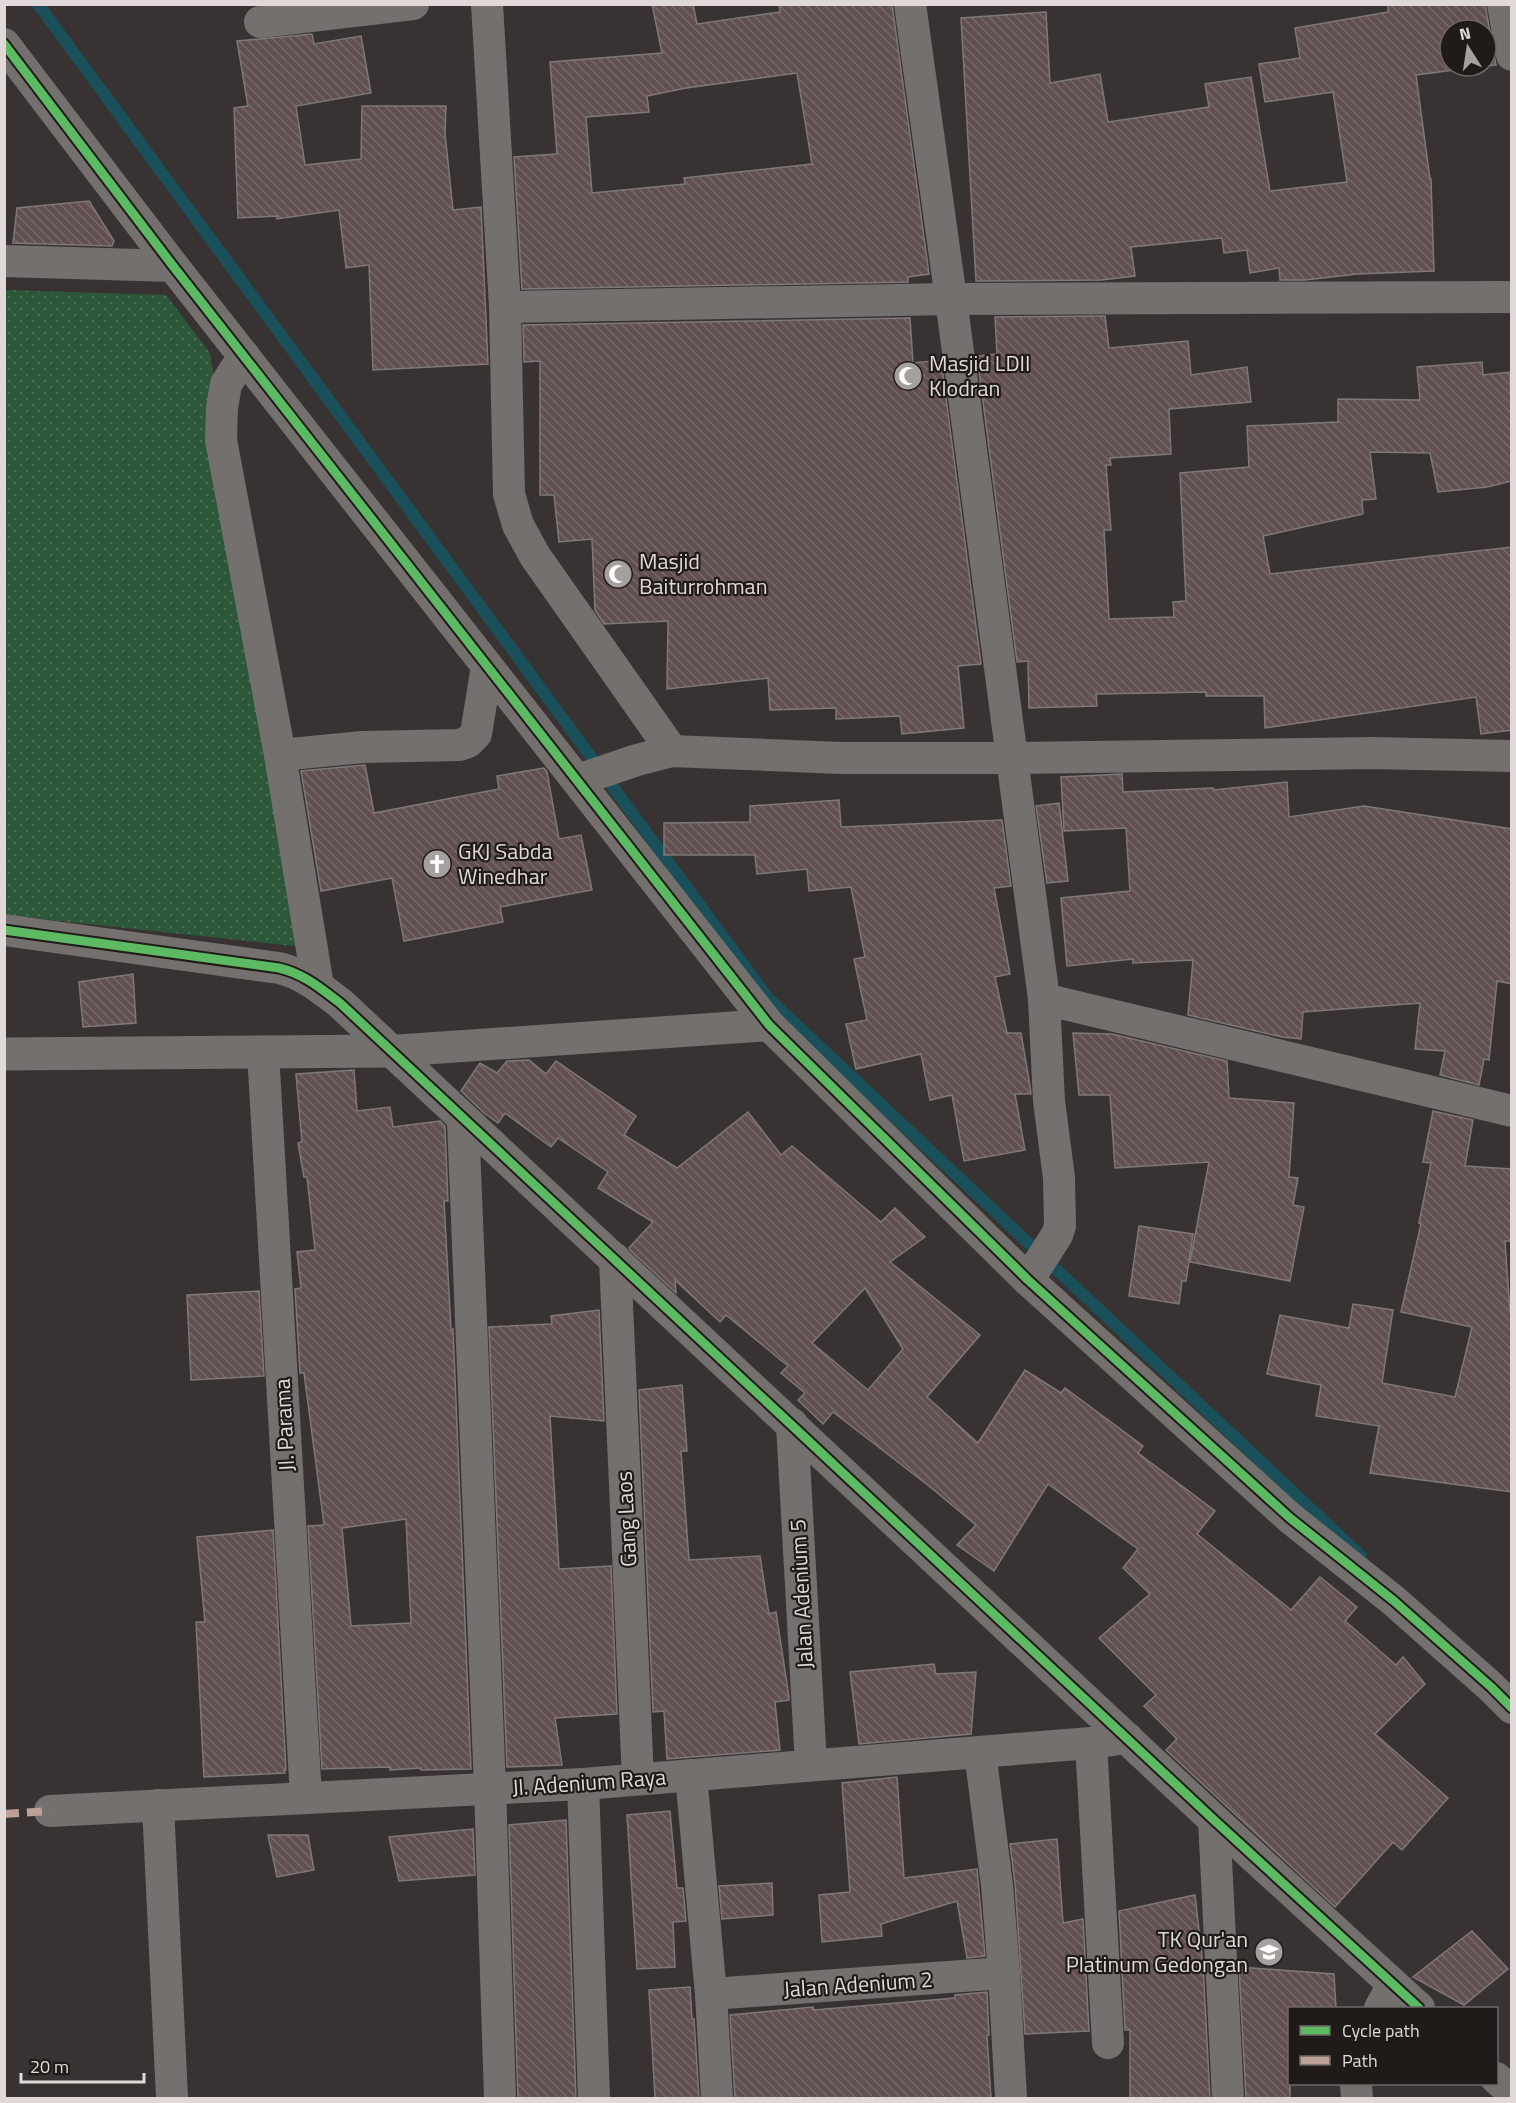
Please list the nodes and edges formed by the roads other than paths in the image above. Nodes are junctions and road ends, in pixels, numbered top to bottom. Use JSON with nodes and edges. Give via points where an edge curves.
{"nodes":[{"id":1,"x":413,"y":4,"type":"edge"},
{"id":2,"x":487,"y":4,"type":"edge"},
{"id":3,"x":910,"y":4,"type":"edge"},
{"id":4,"x":1503,"y":4,"type":"edge"},
{"id":5,"x":260,"y":22,"type":"dead end"},
{"id":6,"x":4,"y":44,"type":"edge"},
{"id":7,"x":1512,"y":55,"type":"edge"},
{"id":8,"x":4,"y":261,"type":"edge"},
{"id":9,"x":173,"y":266,"type":"junction"},
{"id":10,"x":1512,"y":297,"type":"edge"},
{"id":11,"x":951,"y":299,"type":"junction"},
{"id":12,"x":505,"y":307,"type":"junction"},
{"id":13,"x":244,"y":356,"type":"junction"},
{"id":14,"x":488,"y":666,"type":"junction"},
{"id":15,"x":672,"y":751,"type":"junction"},
{"id":16,"x":279,"y":755,"type":"junction"},
{"id":17,"x":1512,"y":756,"type":"edge"},
{"id":18,"x":1010,"y":758,"type":"junction"},
{"id":19,"x":586,"y":778,"type":"junction"},
{"id":20,"x":4,"y":930,"type":"edge"},
{"id":21,"x":318,"y":986,"type":"junction"},
{"id":22,"x":1044,"y":999,"type":"junction"},
{"id":23,"x":769,"y":1025,"type":"junction"},
{"id":24,"x":391,"y":1051,"type":"junction"},
{"id":25,"x":262,"y":1052,"type":"junction"},
{"id":26,"x":4,"y":1054,"type":"edge"},
{"id":27,"x":1512,"y":1111,"type":"edge"},
{"id":28,"x":464,"y":1121,"type":"junction"},
{"id":29,"x":615,"y":1259,"type":"junction"},
{"id":30,"x":1034,"y":1272,"type":"junction"},
{"id":31,"x":792,"y":1424,"type":"junction"},
{"id":32,"x":1512,"y":1708,"type":"edge"},
{"id":33,"x":1127,"y":1738,"type":"junction"},
{"id":34,"x":1091,"y":1743,"type":"junction"},
{"id":35,"x":980,"y":1752,"type":"junction"},
{"id":36,"x":811,"y":1765,"type":"junction"},
{"id":37,"x":691,"y":1774,"type":"junction"},
{"id":38,"x":638,"y":1779,"type":"junction"},
{"id":39,"x":583,"y":1784,"type":"junction"},
{"id":40,"x":490,"y":1788,"type":"junction"},
{"id":41,"x":306,"y":1797,"type":"junction"},
{"id":42,"x":158,"y":1805,"type":"junction"},
{"id":43,"x":50,"y":1811,"type":"dead end"},
{"id":44,"x":1214,"y":1820,"type":"junction"},
{"id":45,"x":1004,"y":1973,"type":"junction"},
{"id":46,"x":711,"y":1994,"type":"junction"},
{"id":47,"x":1387,"y":1997,"type":"edge"},
{"id":48,"x":1416,"y":2007,"type":"edge"},
{"id":49,"x":1107,"y":2043,"type":"dead end"},
{"id":50,"x":1498,"y":2079,"type":"edge"},
{"id":51,"x":1512,"y":2092,"type":"edge"},
{"id":52,"x":172,"y":2098,"type":"edge"},
{"id":53,"x":500,"y":2098,"type":"edge"},
{"id":54,"x":594,"y":2098,"type":"edge"},
{"id":55,"x":717,"y":2098,"type":"edge"},
{"id":56,"x":1011,"y":2098,"type":"edge"},
{"id":57,"x":1228,"y":2098,"type":"edge"}],
"edges":[{"from":1,"to":5,"type":"street"},
{"from":2,"to":12,"type":"street"},
{"from":3,"to":11,"type":"street"},
{"from":4,"to":7,"type":"street"},
{"from":6,"to":9,"type":"street"},
{"from":8,"to":9,"type":"street"},
{"from":9,"to":13,"type":"street"},
{"from":10,"to":11,"type":"street"},
{"from":11,"to":12,"type":"street"},
{"from":11,"to":18,"type":"street"},
{"from":12,"to":15,"type":"street","via":[[507,470],[518,525],[535,556]]},
{"from":13,"to":14,"type":"street"},
{"from":13,"to":16,"type":"street","via":[[226,384],[221,440]]},
{"from":14,"to":16,"type":"street","via":[[476,734],[468,742]]},
{"from":14,"to":19,"type":"street"},
{"from":15,"to":18,"type":"street","via":[[841,758]]},
{"from":15,"to":19,"type":"street"},
{"from":16,"to":21,"type":"street"},
{"from":17,"to":18,"type":"street","via":[[1372,753]]},
{"from":18,"to":22,"type":"street"},
{"from":19,"to":23,"type":"street"},
{"from":20,"to":21,"type":"street","via":[[279,968],[296,972]]},
{"from":21,"to":24,"type":"street"},
{"from":22,"to":27,"type":"street"},
{"from":22,"to":30,"type":"street","via":[[1060,1226]]},
{"from":23,"to":24,"type":"street"},
{"from":23,"to":30,"type":"street"},
{"from":24,"to":25,"type":"street"},
{"from":24,"to":28,"type":"street"},
{"from":25,"to":26,"type":"street"},
{"from":25,"to":41,"type":"street","name":"Jl. Parama"},
{"from":28,"to":29,"type":"street"},
{"from":28,"to":40,"type":"street"},
{"from":29,"to":31,"type":"street"},
{"from":29,"to":38,"type":"street","name":"Gang Laos"},
{"from":30,"to":32,"type":"street","via":[[1290,1518],[1394,1601]]},
{"from":31,"to":33,"type":"street"},
{"from":31,"to":36,"type":"street","name":"Jalan Adenium 5"},
{"from":33,"to":34,"type":"street","name":"Jl. Adenium Raya"},
{"from":33,"to":44,"type":"street"},
{"from":34,"to":35,"type":"street","name":"Jl. Adenium Raya"},
{"from":34,"to":49,"type":"street"},
{"from":35,"to":36,"type":"street","name":"Jl. Adenium Raya"},
{"from":35,"to":45,"type":"street"},
{"from":36,"to":37,"type":"street","name":"Jl. Adenium Raya"},
{"from":37,"to":38,"type":"street","name":"Jl. Adenium Raya"},
{"from":37,"to":46,"type":"street"},
{"from":38,"to":39,"type":"street","name":"Jl. Adenium Raya"},
{"from":39,"to":40,"type":"street","name":"Jl. Adenium Raya"},
{"from":39,"to":54,"type":"street"},
{"from":40,"to":41,"type":"street","name":"Jl. Adenium Raya"},
{"from":40,"to":53,"type":"street"},
{"from":41,"to":42,"type":"street","name":"Jl. Adenium Raya"},
{"from":42,"to":43,"type":"street","name":"Jl. Adenium Raya"},
{"from":42,"to":52,"type":"street"},
{"from":44,"to":47,"type":"street"},
{"from":44,"to":57,"type":"street"},
{"from":45,"to":46,"type":"street","name":"Jalan Adenium 2"},
{"from":45,"to":56,"type":"street"},
{"from":46,"to":55,"type":"street"},
{"from":47,"to":48,"type":"street"},
{"from":50,"to":51,"type":"street"}]}
